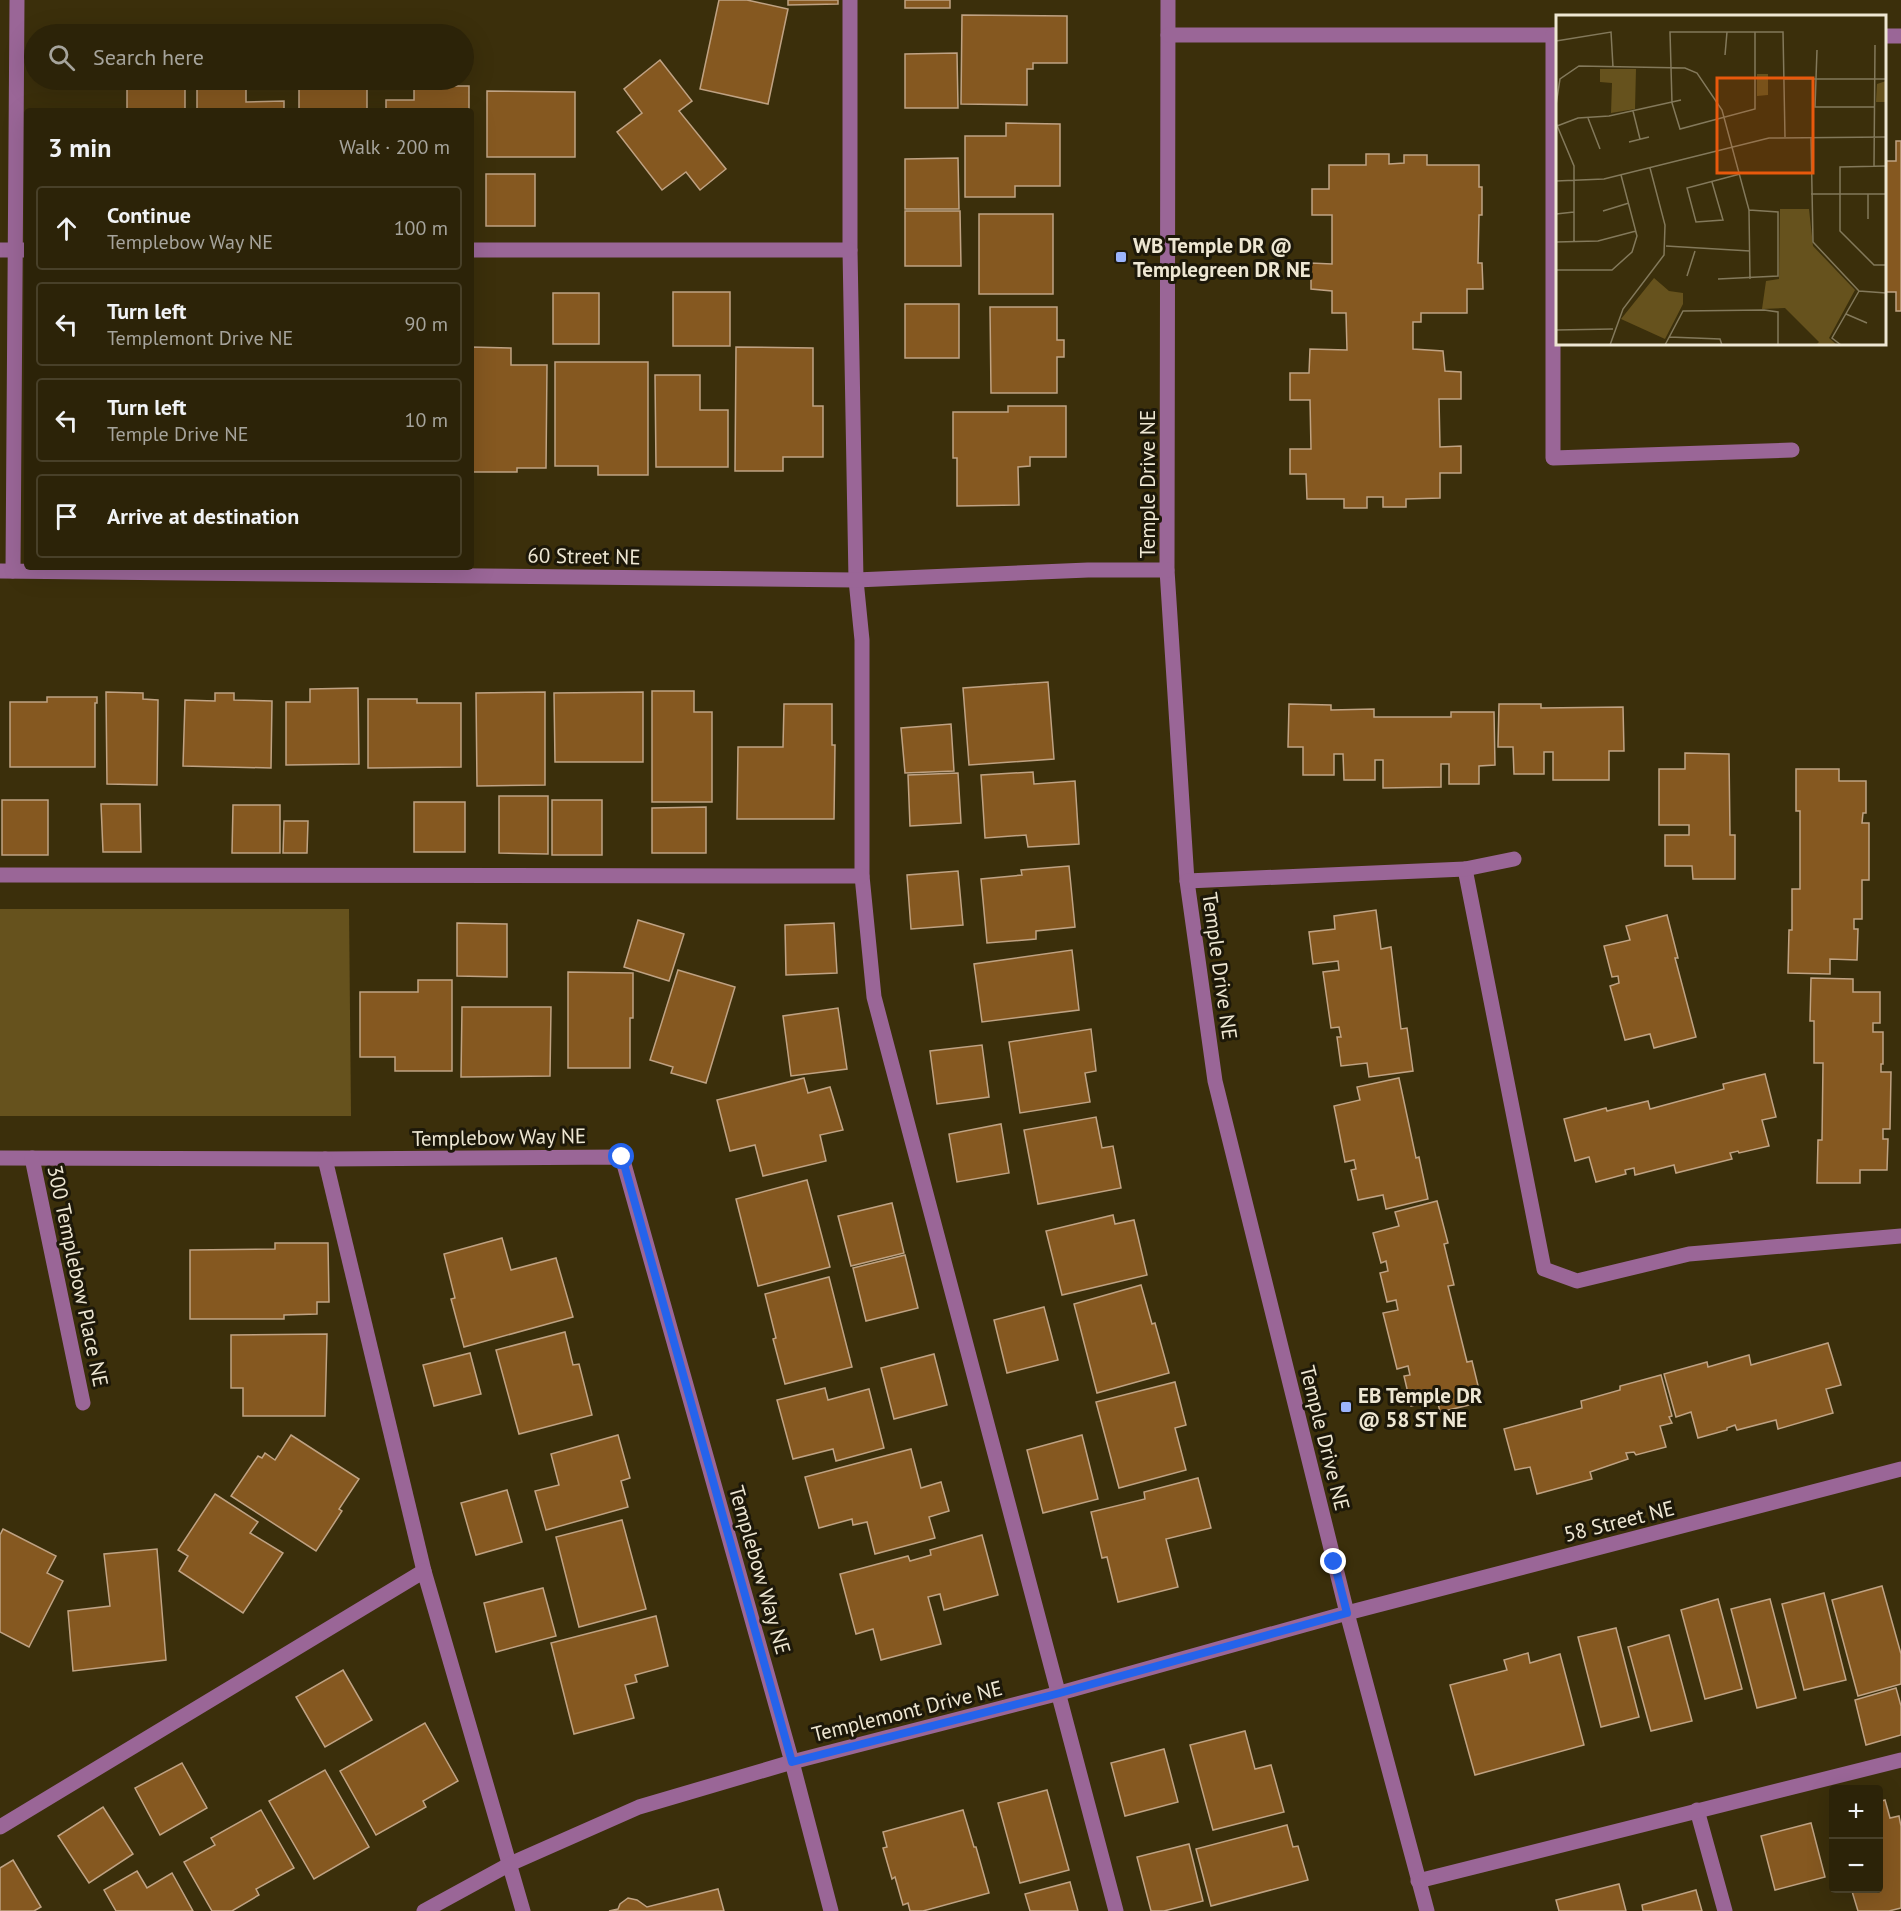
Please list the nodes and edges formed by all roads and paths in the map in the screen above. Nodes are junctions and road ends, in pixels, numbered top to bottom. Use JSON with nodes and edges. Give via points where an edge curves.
{"nodes":[{"id":1,"x":17,"y":0,"type":"edge"},
{"id":2,"x":850,"y":0,"type":"edge"},
{"id":3,"x":1168,"y":0,"type":"edge"},
{"id":4,"x":1168,"y":35,"type":"junction"},
{"id":5,"x":1555,"y":35,"type":"edge"},
{"id":6,"x":14,"y":250,"type":"edge"},
{"id":7,"x":474,"y":250,"type":"edge"},
{"id":8,"x":850,"y":250,"type":"junction"},
{"id":9,"x":1792,"y":450,"type":"dead end"},
{"id":10,"x":1167,"y":570,"type":"junction"},
{"id":11,"x":7,"y":571,"type":"edge"},
{"id":12,"x":856,"y":580,"type":"junction"},
{"id":13,"x":1514,"y":859,"type":"dead end"},
{"id":14,"x":1465,"y":869,"type":"junction"},
{"id":15,"x":0,"y":875,"type":"edge"},
{"id":16,"x":862,"y":876,"type":"junction"},
{"id":17,"x":1187,"y":882,"type":"junction"},
{"id":18,"x":0,"y":1158,"type":"edge"},
{"id":19,"x":32,"y":1158,"type":"junction"},
{"id":20,"x":325,"y":1159,"type":"junction"},
{"id":21,"x":1901,"y":1236,"type":"edge"},
{"id":22,"x":83,"y":1403,"type":"dead end"},
{"id":23,"x":1901,"y":1469,"type":"edge"},
{"id":24,"x":424,"y":1571,"type":"junction"},
{"id":25,"x":1347,"y":1613,"type":"junction"},
{"id":26,"x":1060,"y":1693,"type":"junction"},
{"id":27,"x":1901,"y":1760,"type":"edge"},
{"id":28,"x":792,"y":1762,"type":"junction"},
{"id":29,"x":1696,"y":1810,"type":"junction"},
{"id":30,"x":0,"y":1827,"type":"edge"},
{"id":31,"x":510,"y":1864,"type":"junction"},
{"id":32,"x":1418,"y":1881,"type":"junction"},
{"id":33,"x":424,"y":1911,"type":"edge"},
{"id":34,"x":524,"y":1911,"type":"edge"},
{"id":35,"x":831,"y":1911,"type":"edge"},
{"id":36,"x":1116,"y":1911,"type":"edge"},
{"id":37,"x":1426,"y":1911,"type":"edge"},
{"id":38,"x":1725,"y":1911,"type":"edge"}],
"edges":[{"from":1,"to":6,"type":"street"},
{"from":2,"to":8,"type":"street"},
{"from":3,"to":4,"type":"street","name":"Temple Drive NE"},
{"from":4,"to":5,"type":"street"},
{"from":4,"to":10,"type":"street","name":"Temple Drive NE"},
{"from":5,"to":9,"type":"street","via":[[1553,458]]},
{"from":6,"to":11,"type":"street"},
{"from":7,"to":8,"type":"street"},
{"from":8,"to":12,"type":"street"},
{"from":10,"to":12,"type":"street","name":"60 Street NE"},
{"from":10,"to":17,"type":"street","name":"Temple Drive NE"},
{"from":11,"to":12,"type":"street","name":"60 Street NE"},
{"from":12,"to":16,"type":"street","via":[[862,640]]},
{"from":13,"to":14,"type":"street"},
{"from":14,"to":17,"type":"street"},
{"from":14,"to":21,"type":"street","via":[[1544,1269],[1577,1281],[1689,1254]]},
{"from":15,"to":16,"type":"street"},
{"from":16,"to":26,"type":"street","via":[[874,997]]},
{"from":17,"to":25,"type":"street","name":"Temple Drive NE","via":[[1215,1081]]},
{"from":18,"to":19,"type":"street","name":"Templebow Way NE"},
{"from":19,"to":20,"type":"street","name":"Templebow Way NE"},
{"from":19,"to":22,"type":"street","name":"300 Templebow Place NE"},
{"from":20,"to":24,"type":"street"},
{"from":20,"to":28,"type":"street","name":"Templebow Way NE","via":[[622,1157]]},
{"from":23,"to":25,"type":"street","name":"58 Street NE"},
{"from":24,"to":30,"type":"street"},
{"from":24,"to":31,"type":"street"},
{"from":25,"to":26,"type":"street","name":"Templemont Drive NE"},
{"from":25,"to":32,"type":"street","name":"Temple Drive NE"},
{"from":26,"to":28,"type":"street","name":"Templemont Drive NE"},
{"from":26,"to":36,"type":"street"},
{"from":27,"to":29,"type":"street"},
{"from":28,"to":31,"type":"street","name":"Templemont Drive NE","via":[[639,1807]]},
{"from":28,"to":35,"type":"street"},
{"from":29,"to":32,"type":"street"},
{"from":29,"to":38,"type":"street"},
{"from":31,"to":33,"type":"street","name":"Templemont Drive NE"},
{"from":31,"to":34,"type":"street"},
{"from":32,"to":37,"type":"street","name":"Temple Drive NE"}]}
